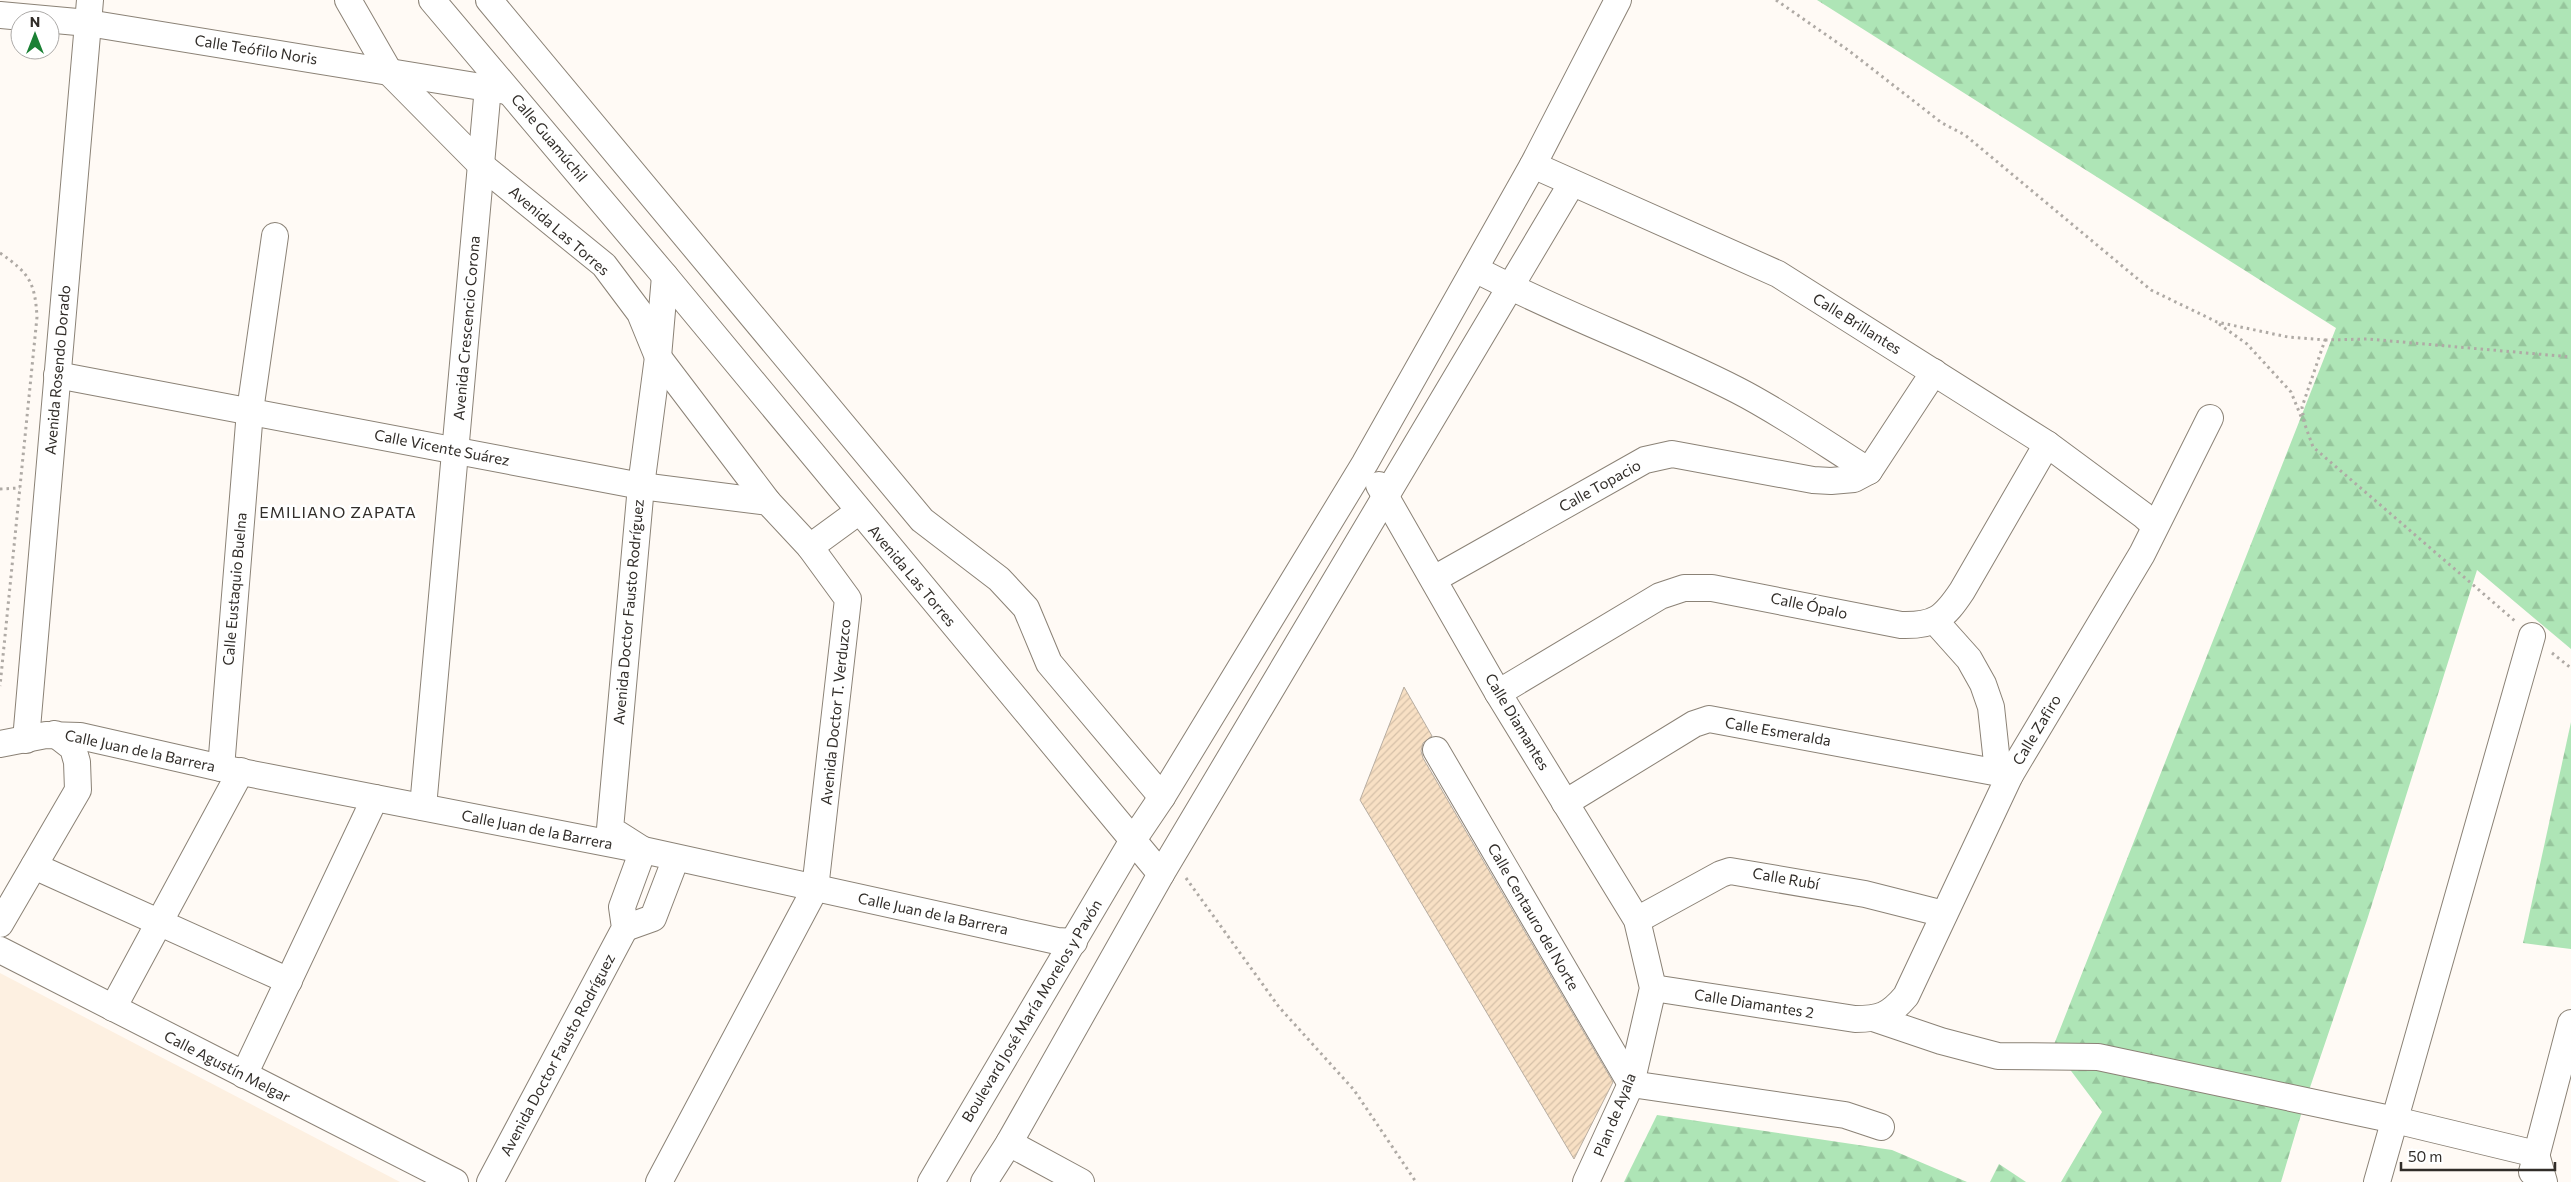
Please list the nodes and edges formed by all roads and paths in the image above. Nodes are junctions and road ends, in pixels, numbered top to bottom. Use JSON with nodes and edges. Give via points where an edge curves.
{"nodes":[{"id":1,"x":348,"y":0,"type":"edge"},
{"id":2,"x":432,"y":0,"type":"edge"},
{"id":3,"x":489,"y":0,"type":"edge"},
{"id":4,"x":1618,"y":0,"type":"edge"},
{"id":5,"x":1776,"y":0,"type":"edge"},
{"id":6,"x":89,"y":11,"type":"edge"},
{"id":7,"x":0,"y":15,"type":"edge"},
{"id":8,"x":522,"y":41,"type":"junction"},
{"id":9,"x":390,"y":72,"type":"junction"},
{"id":10,"x":496,"y":82,"type":"junction"},
{"id":11,"x":481,"y":165,"type":"junction"},
{"id":12,"x":1533,"y":165,"type":"junction"},
{"id":13,"x":1572,"y":183,"type":"junction"},
{"id":14,"x":275,"y":236,"type":"dead end"},
{"id":15,"x":0,"y":253,"type":"edge"},
{"id":16,"x":1474,"y":269,"type":"junction"},
{"id":17,"x":665,"y":276,"type":"junction"},
{"id":18,"x":1511,"y":288,"type":"junction"},
{"id":19,"x":2217,"y":322,"type":"junction"},
{"id":20,"x":2325,"y":340,"type":"junction"},
{"id":21,"x":658,"y":356,"type":"junction"},
{"id":22,"x":2571,"y":357,"type":"edge"},
{"id":23,"x":1934,"y":372,"type":"junction"},
{"id":24,"x":57,"y":374,"type":"junction"},
{"id":25,"x":250,"y":411,"type":"junction"},
{"id":26,"x":2210,"y":418,"type":"dead end"},
{"id":27,"x":2304,"y":422,"type":"junction"},
{"id":28,"x":2047,"y":444,"type":"junction"},
{"id":29,"x":456,"y":450,"type":"junction"},
{"id":30,"x":1365,"y":462,"type":"junction"},
{"id":31,"x":1869,"y":471,"type":"junction"},
{"id":32,"x":641,"y":486,"type":"junction"},
{"id":33,"x":20,"y":488,"type":"junction"},
{"id":34,"x":0,"y":489,"type":"edge"},
{"id":35,"x":1386,"y":497,"type":"junction"},
{"id":36,"x":768,"y":502,"type":"junction"},
{"id":37,"x":858,"y":512,"type":"junction"},
{"id":38,"x":2155,"y":526,"type":"junction"},
{"id":39,"x":810,"y":547,"type":"junction"},
{"id":40,"x":1434,"y":579,"type":"junction"},
{"id":41,"x":1935,"y":620,"type":"junction"},
{"id":42,"x":2532,"y":636,"type":"junction"},
{"id":43,"x":2571,"y":668,"type":"edge"},
{"id":44,"x":0,"y":686,"type":"edge"},
{"id":45,"x":1498,"y":692,"type":"junction"},
{"id":46,"x":55,"y":734,"type":"junction"},
{"id":47,"x":26,"y":740,"type":"junction"},
{"id":48,"x":0,"y":744,"type":"edge"},
{"id":49,"x":1436,"y":750,"type":"dead end"},
{"id":50,"x":231,"y":770,"type":"junction"},
{"id":51,"x":2004,"y":774,"type":"junction"},
{"id":52,"x":1162,"y":797,"type":"junction"},
{"id":53,"x":375,"y":798,"type":"junction"},
{"id":54,"x":1565,"y":803,"type":"junction"},
{"id":55,"x":423,"y":807,"type":"junction"},
{"id":56,"x":1133,"y":840,"type":"junction"},
{"id":57,"x":643,"y":850,"type":"junction"},
{"id":58,"x":676,"y":858,"type":"junction"},
{"id":59,"x":34,"y":866,"type":"junction"},
{"id":60,"x":1166,"y":866,"type":"junction"},
{"id":61,"x":816,"y":889,"type":"junction"},
{"id":62,"x":1944,"y":914,"type":"junction"},
{"id":63,"x":1637,"y":920,"type":"junction"},
{"id":64,"x":158,"y":923,"type":"junction"},
{"id":65,"x":0,"y":924,"type":"edge"},
{"id":66,"x":625,"y":928,"type":"junction"},
{"id":67,"x":1074,"y":942,"type":"junction"},
{"id":68,"x":0,"y":950,"type":"edge"},
{"id":69,"x":289,"y":981,"type":"junction"},
{"id":70,"x":1653,"y":988,"type":"junction"},
{"id":71,"x":112,"y":1008,"type":"junction"},
{"id":72,"x":1865,"y":1019,"type":"junction"},
{"id":73,"x":2571,"y":1023,"type":"edge"},
{"id":74,"x":244,"y":1075,"type":"junction"},
{"id":75,"x":1631,"y":1084,"type":"junction"},
{"id":76,"x":2395,"y":1120,"type":"junction"},
{"id":77,"x":1881,"y":1127,"type":"dead end"},
{"id":78,"x":1008,"y":1143,"type":"junction"},
{"id":79,"x":2536,"y":1154,"type":"junction"},
{"id":80,"x":456,"y":1182,"type":"edge"},
{"id":81,"x":490,"y":1182,"type":"edge"},
{"id":82,"x":659,"y":1182,"type":"edge"},
{"id":83,"x":932,"y":1182,"type":"edge"},
{"id":84,"x":984,"y":1182,"type":"edge"},
{"id":85,"x":1081,"y":1182,"type":"edge"},
{"id":86,"x":1416,"y":1182,"type":"edge"},
{"id":87,"x":1586,"y":1182,"type":"edge"},
{"id":88,"x":2377,"y":1182,"type":"edge"},
{"id":89,"x":2529,"y":1182,"type":"edge"},
{"id":90,"x":2544,"y":1182,"type":"edge"}],
"edges":[{"from":1,"to":9,"type":"street","name":"Avenida Las Torres"},
{"from":2,"to":10,"type":"street","name":"Calle Guamúchil"},
{"from":3,"to":8,"type":"street"},
{"from":4,"to":12,"type":"street","name":"Boulevard José María Morelos y Pavón"},
{"from":5,"to":19,"type":"path","via":[[1848,50],[1942,124],[1965,135],[2151,290]]},
{"from":6,"to":7,"type":"street","name":"Calle Teófilo Noris"},
{"from":6,"to":9,"type":"street","name":"Calle Teófilo Noris"},
{"from":6,"to":24,"type":"street","name":"Avenida Rosendo Dorado"},
{"from":8,"to":10,"type":"street"},
{"from":8,"to":52,"type":"street","via":[[922,520],[999,579],[1026,608],[1049,663]]},
{"from":9,"to":10,"type":"street","name":"Calle Teófilo Noris"},
{"from":9,"to":11,"type":"street","name":"Avenida Las Torres"},
{"from":10,"to":11,"type":"street","name":"Avenida Crescencio Corona"},
{"from":10,"to":17,"type":"street","name":"Calle Guamúchil"},
{"from":11,"to":21,"type":"street","name":"Avenida Las Torres","via":[[604,265],[640,313]]},
{"from":11,"to":29,"type":"street","name":"Avenida Crescencio Corona"},
{"from":12,"to":13,"type":"street","name":"Calle Brillantes"},
{"from":12,"to":16,"type":"street","name":"Boulevard José María Morelos y Pavón"},
{"from":13,"to":18,"type":"street"},
{"from":13,"to":23,"type":"street","name":"Calle Brillantes","via":[[1778,274]]},
{"from":14,"to":25,"type":"street","name":"Calle Eustaquio Buelna"},
{"from":15,"to":33,"type":"path","via":[[27,274],[36,299],[37,318]]},
{"from":16,"to":18,"type":"street"},
{"from":16,"to":30,"type":"street","name":"Boulevard José María Morelos y Pavón"},
{"from":17,"to":21,"type":"street","name":"Avenida Doctor Fausto Rodríguez"},
{"from":17,"to":37,"type":"street","name":"Avenida Las Torres"},
{"from":18,"to":31,"type":"street","via":[[1738,390]]},
{"from":18,"to":35,"type":"street"},
{"from":19,"to":20,"type":"path","via":[[2288,337]]},
{"from":19,"to":27,"type":"path","via":[[2246,344],[2291,392]]},
{"from":20,"to":22,"type":"path","via":[[2368,338]]},
{"from":20,"to":27,"type":"path","via":[[2302,407]]},
{"from":21,"to":32,"type":"street","name":"Avenida Doctor Fausto Rodríguez"},
{"from":21,"to":36,"type":"street","name":"Avenida Las Torres"},
{"from":23,"to":28,"type":"street","name":"Calle Brillantes"},
{"from":23,"to":31,"type":"street"},
{"from":24,"to":25,"type":"street","name":"Calle Vicente Suárez"},
{"from":24,"to":47,"type":"street","name":"Avenida Rosendo Dorado"},
{"from":25,"to":29,"type":"street","name":"Calle Vicente Suárez"},
{"from":25,"to":50,"type":"street","name":"Calle Eustaquio Buelna"},
{"from":26,"to":38,"type":"street","name":"Calle Zafiro"},
{"from":27,"to":42,"type":"path","via":[[2313,447],[2327,462]]},
{"from":28,"to":38,"type":"street","name":"Calle Brillantes"},
{"from":28,"to":41,"type":"street","name":"Calle Ópalo","via":[[1962,591],[1947,613]]},
{"from":29,"to":32,"type":"street","name":"Calle Vicente Suárez"},
{"from":29,"to":55,"type":"street","name":"Avenida Crescencio Corona"},
{"from":30,"to":35,"type":"street","name":"Calle Diamantes"},
{"from":30,"to":52,"type":"street","name":"Boulevard José María Morelos y Pavón"},
{"from":31,"to":40,"type":"street","name":"Calle Topacio","via":[[1854,478],[1813,480],[1672,454],[1645,460]]},
{"from":32,"to":36,"type":"street","name":"Calle Vicente Suárez"},
{"from":32,"to":57,"type":"street","name":"Avenida Doctor Fausto Rodríguez","via":[[610,829]]},
{"from":33,"to":34,"type":"path"},
{"from":33,"to":44,"type":"path"},
{"from":35,"to":40,"type":"street","name":"Calle Diamantes"},
{"from":35,"to":60,"type":"street"},
{"from":36,"to":39,"type":"street"},
{"from":37,"to":39,"type":"street"},
{"from":37,"to":56,"type":"street","name":"Avenida Las Torres"},
{"from":38,"to":51,"type":"street","name":"Calle Zafiro","via":[[2142,554]]},
{"from":39,"to":61,"type":"street","name":"Avenida Doctor T. Verduzco","via":[[848,599]]},
{"from":40,"to":45,"type":"street","name":"Calle Diamantes"},
{"from":41,"to":45,"type":"street","name":"Calle Ópalo","via":[[1922,625],[1901,625],[1761,596],[1712,588],[1684,588],[1660,596]]},
{"from":41,"to":51,"type":"street","via":[[1969,659],[1983,684],[1991,707]]},
{"from":42,"to":43,"type":"path"},
{"from":42,"to":76,"type":"street"},
{"from":45,"to":54,"type":"street","name":"Calle Diamantes"},
{"from":46,"to":47,"type":"street","name":"Calle Juan de la Barrera"},
{"from":46,"to":50,"type":"street","name":"Calle Juan de la Barrera","via":[[80,736]]},
{"from":46,"to":59,"type":"street","via":[[73,748],[79,776],[78,790]]},
{"from":47,"to":48,"type":"street","name":"Calle Juan de la Barrera"},
{"from":49,"to":75,"type":"street","name":"Calle Centauro del Norte"},
{"from":50,"to":53,"type":"street","name":"Calle Juan de la Barrera"},
{"from":50,"to":64,"type":"street"},
{"from":51,"to":54,"type":"street","name":"Calle Esmeralda","via":[[1709,719],[1694,724]]},
{"from":51,"to":62,"type":"street","name":"Calle Zafiro"},
{"from":52,"to":56,"type":"street","name":"Boulevard José María Morelos y Pavón"},
{"from":53,"to":55,"type":"street","name":"Calle Juan de la Barrera"},
{"from":53,"to":69,"type":"street"},
{"from":54,"to":63,"type":"street","name":"Calle Diamantes"},
{"from":55,"to":57,"type":"street","name":"Calle Juan de la Barrera"},
{"from":56,"to":60,"type":"street","name":"Avenida Las Torres"},
{"from":56,"to":67,"type":"street","name":"Boulevard José María Morelos y Pavón"},
{"from":57,"to":58,"type":"street","name":"Calle Juan de la Barrera"},
{"from":57,"to":66,"type":"street","via":[[622,907]]},
{"from":58,"to":61,"type":"street","name":"Calle Juan de la Barrera"},
{"from":58,"to":66,"type":"street","via":[[653,918]]},
{"from":59,"to":64,"type":"street"},
{"from":59,"to":65,"type":"street"},
{"from":60,"to":78,"type":"street"},
{"from":60,"to":86,"type":"path","via":[[1279,1008],[1354,1090]]},
{"from":61,"to":67,"type":"street","name":"Calle Juan de la Barrera"},
{"from":61,"to":82,"type":"street"},
{"from":62,"to":63,"type":"street","name":"Calle Rubí","via":[[1865,894],[1730,871]]},
{"from":62,"to":72,"type":"street","name":"Calle Zafiro","via":[[1906,996],[1893,1011]]},
{"from":63,"to":70,"type":"street","name":"Calle Diamantes"},
{"from":64,"to":69,"type":"street"},
{"from":64,"to":71,"type":"street"},
{"from":66,"to":81,"type":"street","name":"Avenida Doctor Fausto Rodríguez"},
{"from":67,"to":83,"type":"street","name":"Boulevard José María Morelos y Pavón"},
{"from":68,"to":71,"type":"street","name":"Calle Agustín Melgar"},
{"from":69,"to":74,"type":"street"},
{"from":70,"to":72,"type":"street","name":"Calle Diamantes 2"},
{"from":70,"to":75,"type":"street","name":"Plan de Ayala"},
{"from":71,"to":74,"type":"street","name":"Calle Agustín Melgar"},
{"from":72,"to":76,"type":"street","name":"Calle Diamantes 2","via":[[1998,1056],[2098,1057]]},
{"from":73,"to":79,"type":"street"},
{"from":74,"to":80,"type":"street","name":"Calle Agustín Melgar"},
{"from":75,"to":77,"type":"street","via":[[1845,1115]]},
{"from":75,"to":87,"type":"street","name":"Plan de Ayala"},
{"from":76,"to":79,"type":"street","name":"Calle Diamantes 2"},
{"from":76,"to":88,"type":"street"},
{"from":78,"to":84,"type":"street"},
{"from":78,"to":85,"type":"street"},
{"from":79,"to":89,"type":"street"},
{"from":79,"to":90,"type":"street"}]}
